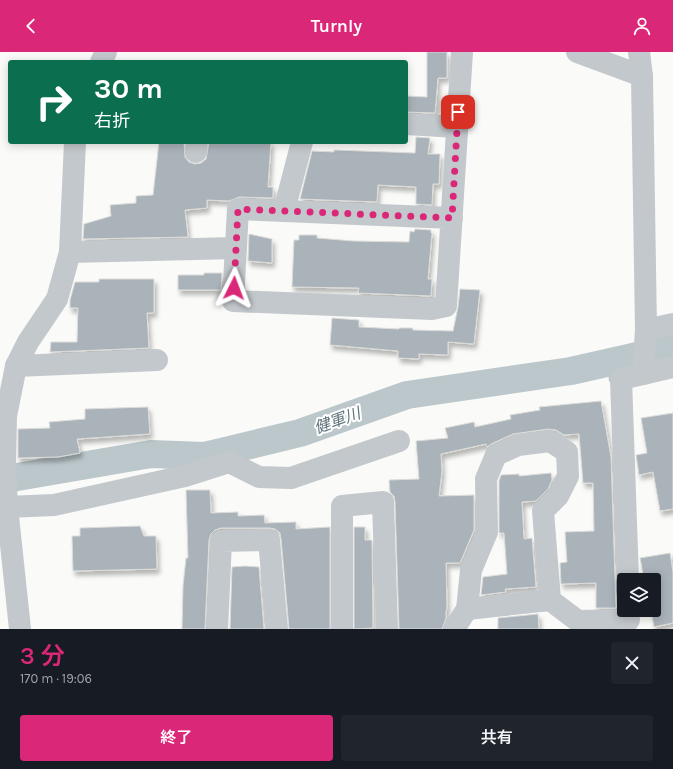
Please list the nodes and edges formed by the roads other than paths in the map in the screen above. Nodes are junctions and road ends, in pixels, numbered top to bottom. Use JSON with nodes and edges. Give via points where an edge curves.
{"nodes":[{"id":1,"x":462,"y":52,"type":"edge"},
{"id":2,"x":577,"y":52,"type":"edge"},
{"id":3,"x":639,"y":52,"type":"edge"},
{"id":4,"x":642,"y":76,"type":"junction"},
{"id":5,"x":408,"y":124,"type":"edge"},
{"id":6,"x":457,"y":127,"type":"junction"},
{"id":7,"x":75,"y":144,"type":"edge"},
{"id":8,"x":301,"y":144,"type":"edge"},
{"id":9,"x":284,"y":210,"type":"junction"},
{"id":10,"x":452,"y":218,"type":"junction"},
{"id":11,"x":236,"y":248,"type":"junction"},
{"id":12,"x":70,"y":252,"type":"junction"},
{"id":13,"x":673,"y":324,"type":"edge"},
{"id":14,"x":646,"y":330,"type":"junction"},
{"id":15,"x":157,"y":360,"type":"dead end"},
{"id":16,"x":16,"y":366,"type":"junction"},
{"id":17,"x":673,"y":367,"type":"edge"},
{"id":18,"x":643,"y":374,"type":"junction"},
{"id":19,"x":399,"y":441,"type":"dead end"},
{"id":20,"x":7,"y":507,"type":"junction"},
{"id":21,"x":628,"y":573,"type":"edge"},
{"id":22,"x":550,"y":600,"type":"junction"},
{"id":23,"x":467,"y":609,"type":"junction"},
{"id":24,"x":629,"y":620,"type":"edge"},
{"id":25,"x":20,"y":629,"type":"edge"},
{"id":26,"x":217,"y":629,"type":"edge"},
{"id":27,"x":277,"y":629,"type":"edge"},
{"id":28,"x":342,"y":629,"type":"edge"},
{"id":29,"x":387,"y":629,"type":"edge"},
{"id":30,"x":454,"y":629,"type":"edge"}],
"edges":[{"from":1,"to":6,"type":"street"},
{"from":2,"to":4,"type":"street"},
{"from":3,"to":4,"type":"street"},
{"from":4,"to":14,"type":"street"},
{"from":5,"to":6,"type":"street"},
{"from":6,"to":10,"type":"street"},
{"from":7,"to":12,"type":"street"},
{"from":8,"to":9,"type":"street"},
{"from":9,"to":10,"type":"street"},
{"from":9,"to":11,"type":"street","via":[[238,209]]},
{"from":10,"to":11,"type":"street","via":[[446,306],[432,309],[233,301]]},
{"from":11,"to":12,"type":"street"},
{"from":12,"to":16,"type":"street","via":[[58,299],[28,342]]},
{"from":13,"to":14,"type":"street"},
{"from":14,"to":18,"type":"street"},
{"from":15,"to":16,"type":"street"},
{"from":16,"to":20,"type":"street","via":[[6,416]]},
{"from":17,"to":18,"type":"street"},
{"from":18,"to":21,"type":"street","via":[[620,379]]},
{"from":19,"to":20,"type":"street","via":[[291,478],[259,477],[229,462],[185,476],[54,505]]},
{"from":20,"to":25,"type":"street"},
{"from":22,"to":23,"type":"street"},
{"from":22,"to":23,"type":"street","via":[[543,511],[558,496],[568,476],[567,452],[550,441],[518,445],[496,455],[486,479],[487,532],[471,570]]},
{"from":22,"to":24,"type":"street","via":[[578,621]]},
{"from":23,"to":30,"type":"street"},
{"from":26,"to":27,"type":"street","via":[[221,541],[269,540]]},
{"from":28,"to":29,"type":"street","via":[[342,506],[383,502]]}]}
